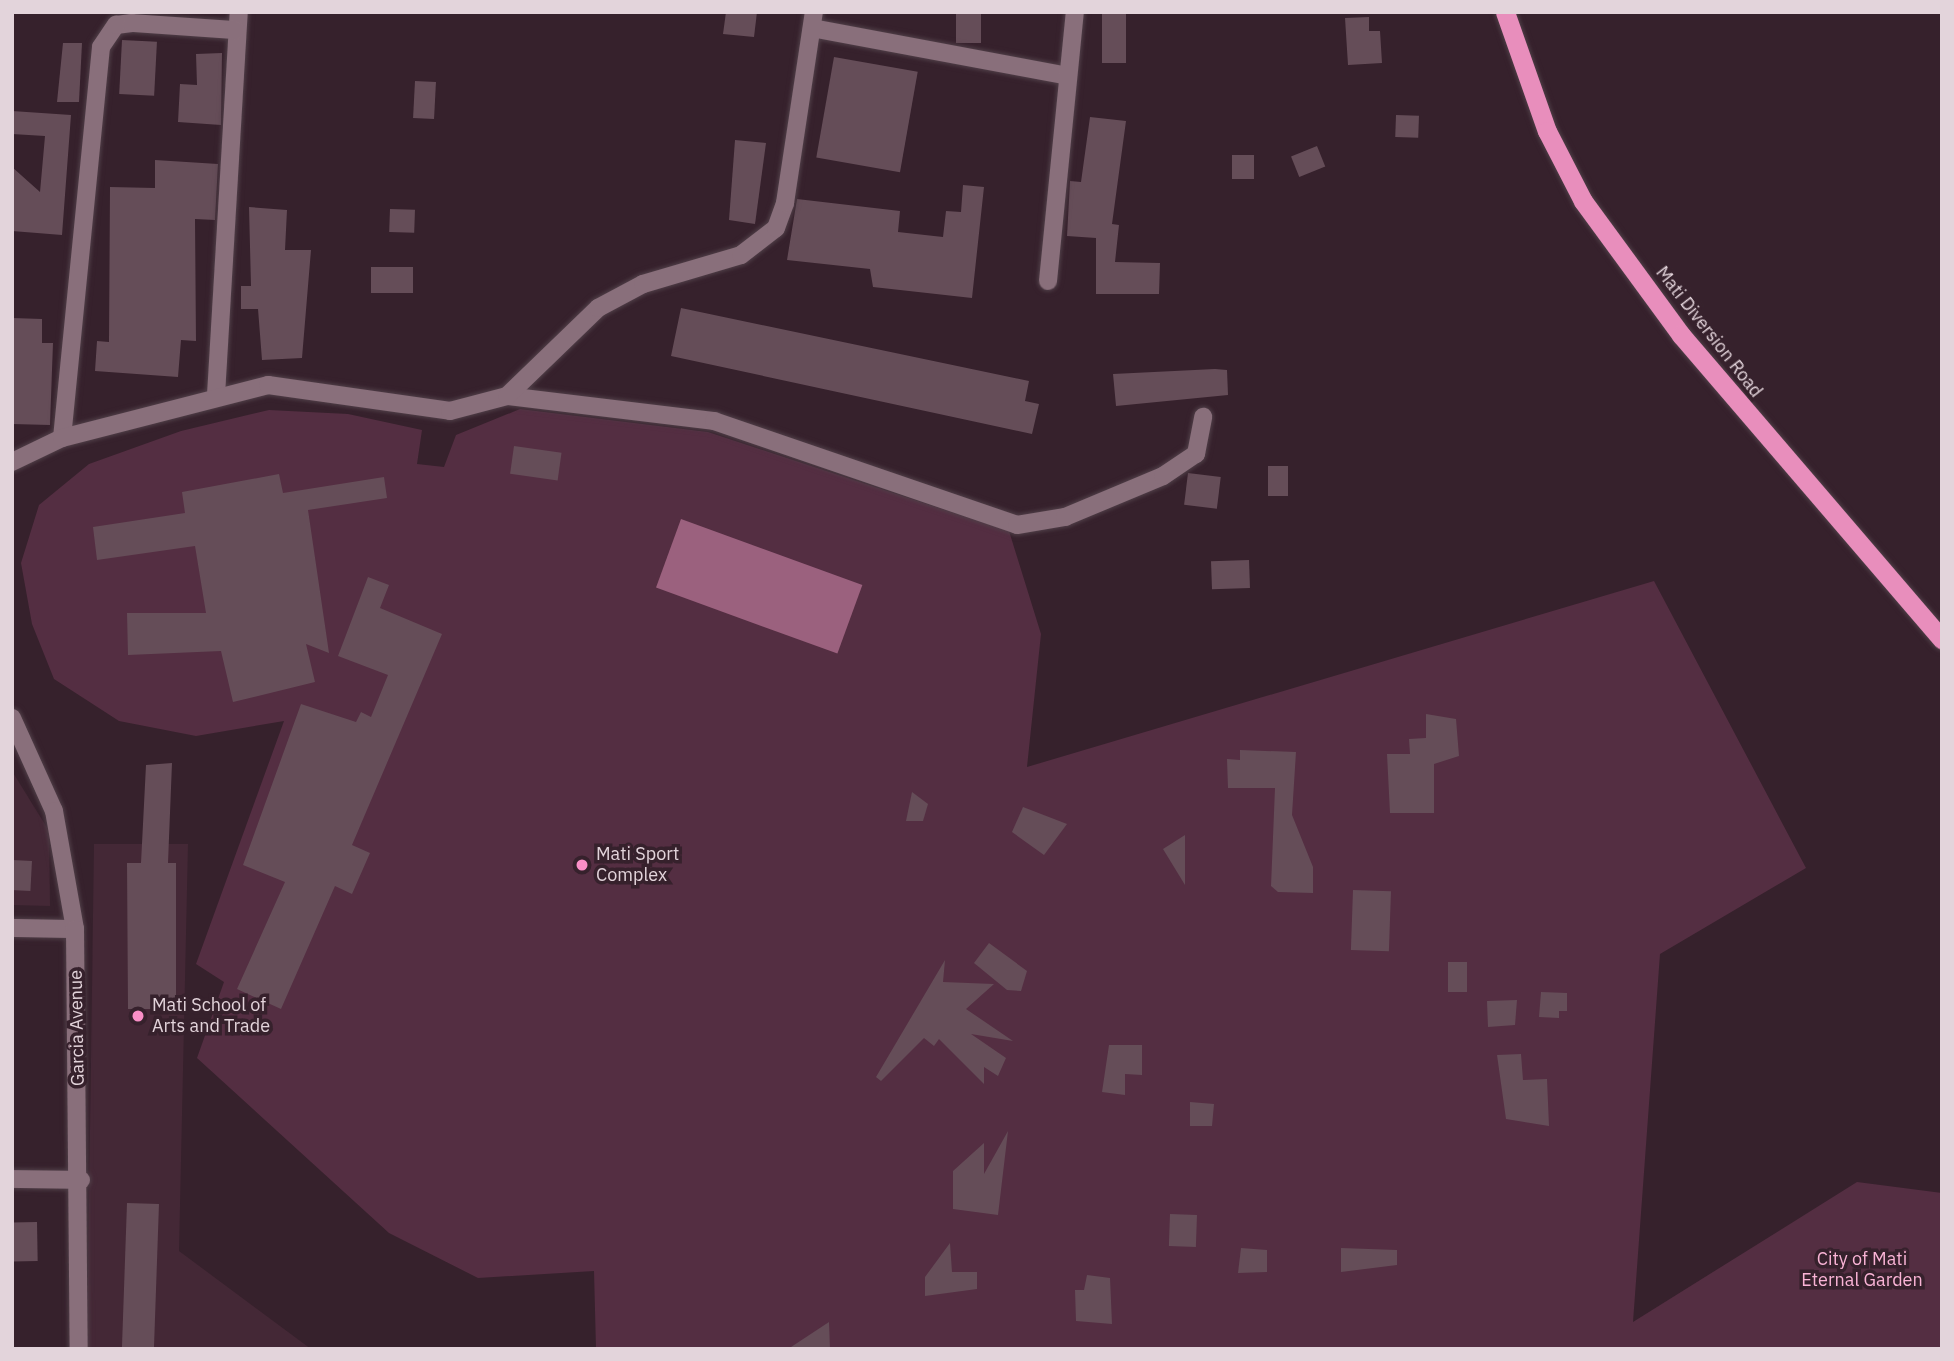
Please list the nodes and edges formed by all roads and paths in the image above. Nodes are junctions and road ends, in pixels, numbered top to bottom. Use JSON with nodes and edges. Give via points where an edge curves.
{"nodes":[{"id":1,"x":1075,"y":12,"type":"edge"},
{"id":2,"x":1505,"y":12,"type":"edge"},
{"id":3,"x":813,"y":20,"type":"edge"},
{"id":4,"x":238,"y":21,"type":"edge"},
{"id":5,"x":1064,"y":75,"type":"junction"},
{"id":6,"x":1048,"y":281,"type":"dead end"},
{"id":7,"x":216,"y":395,"type":"junction"},
{"id":8,"x":506,"y":396,"type":"junction"},
{"id":9,"x":1203,"y":417,"type":"dead end"},
{"id":10,"x":62,"y":438,"type":"junction"},
{"id":11,"x":12,"y":462,"type":"edge"},
{"id":12,"x":1942,"y":639,"type":"edge"},
{"id":13,"x":12,"y":718,"type":"edge"},
{"id":14,"x":12,"y":928,"type":"edge"},
{"id":15,"x":75,"y":929,"type":"junction"},
{"id":16,"x":12,"y":1179,"type":"edge"},
{"id":17,"x":81,"y":1180,"type":"junction"},
{"id":18,"x":79,"y":1349,"type":"edge"}],
"edges":[{"from":1,"to":5,"type":"street"},
{"from":2,"to":12,"type":"highway","name":"Mati Diversion Road","via":[[1547,131],[1583,201],[1681,335]]},
{"from":3,"to":5,"type":"street"},
{"from":3,"to":8,"type":"street","via":[[785,203],[776,228],[741,256],[643,284],[597,308]]},
{"from":4,"to":7,"type":"street"},
{"from":4,"to":10,"type":"street","via":[[116,25],[101,47]]},
{"from":5,"to":6,"type":"street"},
{"from":7,"to":8,"type":"street","via":[[268,386],[311,387],[450,411]]},
{"from":7,"to":10,"type":"street"},
{"from":8,"to":9,"type":"street","via":[[714,421],[1017,525],[1065,517],[1163,476],[1196,454]]},
{"from":10,"to":11,"type":"street"},
{"from":13,"to":15,"type":"street","name":"Garcia Avenue","via":[[54,811]]},
{"from":14,"to":15,"type":"street"},
{"from":15,"to":17,"type":"street","name":"Garcia Avenue"},
{"from":16,"to":17,"type":"street"},
{"from":17,"to":18,"type":"street","name":"Garcia Avenue"}]}
